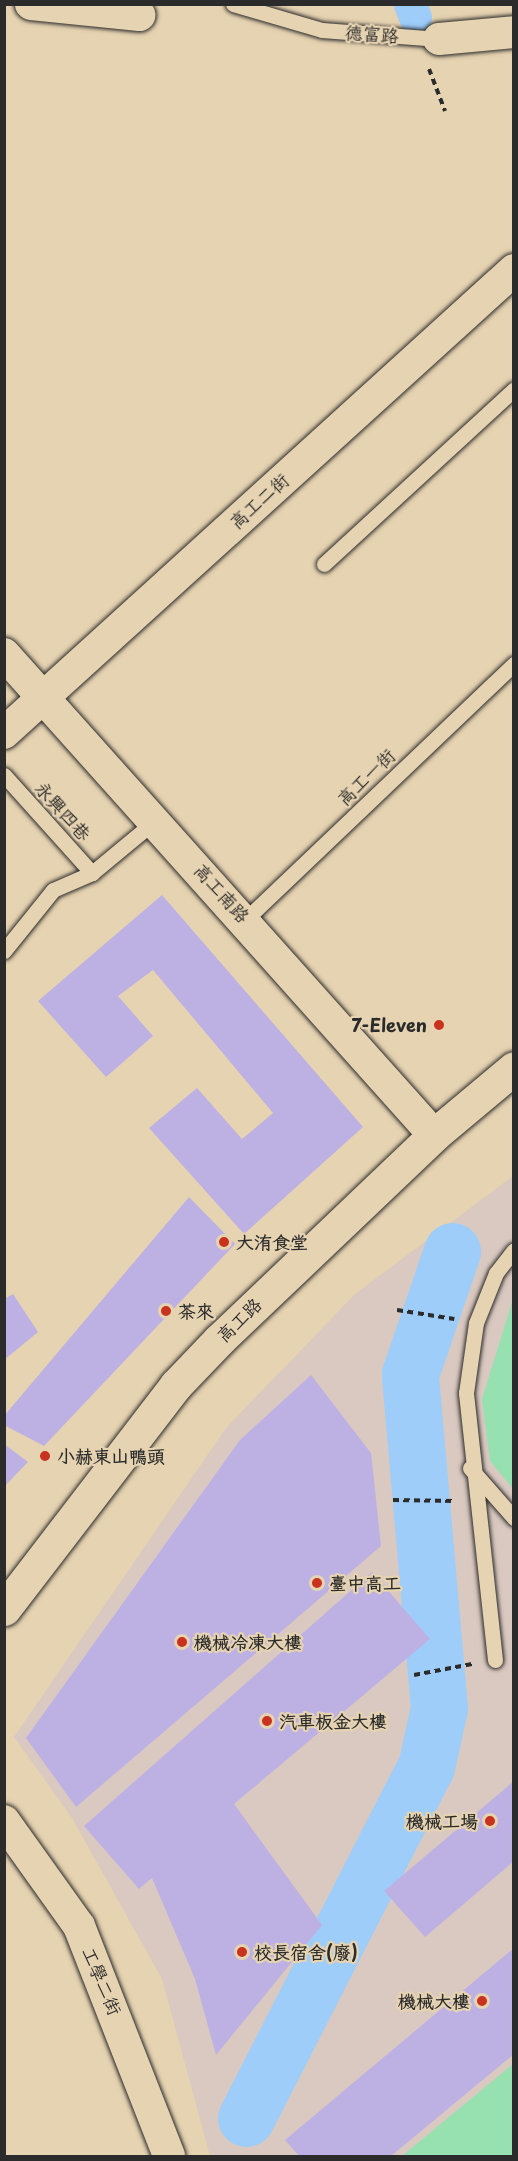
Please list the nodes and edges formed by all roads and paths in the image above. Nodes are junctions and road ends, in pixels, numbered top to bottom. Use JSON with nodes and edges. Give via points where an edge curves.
{"nodes":[{"id":1,"x":31,"y":4,"type":"edge"},
{"id":2,"x":233,"y":4,"type":"edge"},
{"id":3,"x":139,"y":15,"type":"dead end"},
{"id":4,"x":513,"y":32,"type":"edge"},
{"id":5,"x":428,"y":38,"type":"junction"},
{"id":6,"x":445,"y":111,"type":"dead end"},
{"id":7,"x":513,"y":270,"type":"edge"},
{"id":8,"x":513,"y":389,"type":"edge"},
{"id":9,"x":324,"y":564,"type":"dead end"},
{"id":10,"x":4,"y":654,"type":"edge"},
{"id":11,"x":513,"y":664,"type":"edge"},
{"id":12,"x":43,"y":697,"type":"junction"},
{"id":13,"x":4,"y":733,"type":"edge"},
{"id":14,"x":4,"y":775,"type":"edge"},
{"id":15,"x":156,"y":820,"type":"junction"},
{"id":16,"x":92,"y":873,"type":"junction"},
{"id":17,"x":246,"y":919,"type":"junction"},
{"id":18,"x":4,"y":951,"type":"edge"},
{"id":19,"x":513,"y":1068,"type":"edge"},
{"id":20,"x":434,"y":1135,"type":"junction"},
{"id":21,"x":513,"y":1250,"type":"edge"},
{"id":22,"x":396,"y":1310,"type":"dead end"},
{"id":23,"x":476,"y":1323,"type":"junction"},
{"id":24,"x":470,"y":1468,"type":"junction"},
{"id":25,"x":393,"y":1500,"type":"dead end"},
{"id":26,"x":475,"y":1502,"type":"junction"},
{"id":27,"x":513,"y":1518,"type":"edge"},
{"id":28,"x":4,"y":1609,"type":"edge"},
{"id":29,"x":495,"y":1660,"type":"joint"},
{"id":30,"x":414,"y":1675,"type":"dead end"},
{"id":31,"x":4,"y":1821,"type":"edge"},
{"id":32,"x":169,"y":2157,"type":"edge"}],
"edges":[{"from":1,"to":3,"type":"street"},
{"from":2,"to":5,"type":"lane","name":"德富路","via":[[322,30]]},
{"from":4,"to":5,"type":"street","name":"德富路"},
{"from":5,"to":6,"type":"path"},
{"from":7,"to":12,"type":"street","name":"高工二街"},
{"from":8,"to":9,"type":"lane"},
{"from":10,"to":12,"type":"street","name":"高工南路"},
{"from":11,"to":17,"type":"lane","name":"高工一街"},
{"from":12,"to":13,"type":"street","name":"高工二街"},
{"from":12,"to":15,"type":"street","name":"高工南路"},
{"from":14,"to":16,"type":"lane","name":"永興四巷"},
{"from":15,"to":16,"type":"lane"},
{"from":15,"to":17,"type":"street","name":"高工南路"},
{"from":16,"to":18,"type":"lane","via":[[53,890]]},
{"from":17,"to":20,"type":"street","name":"高工南路"},
{"from":19,"to":20,"type":"street","name":"高工路"},
{"from":20,"to":28,"type":"street","name":"高工路","via":[[176,1385]]},
{"from":21,"to":23,"type":"lane","via":[[496,1273]]},
{"from":22,"to":23,"type":"path"},
{"from":23,"to":24,"type":"lane","via":[[466,1393]]},
{"from":24,"to":26,"type":"lane"},
{"from":24,"to":27,"type":"lane"},
{"from":25,"to":26,"type":"path"},
{"from":26,"to":29,"type":"lane"},
{"from":29,"to":30,"type":"path"},
{"from":31,"to":32,"type":"street","name":"工學二街","via":[[79,1926]]}]}
